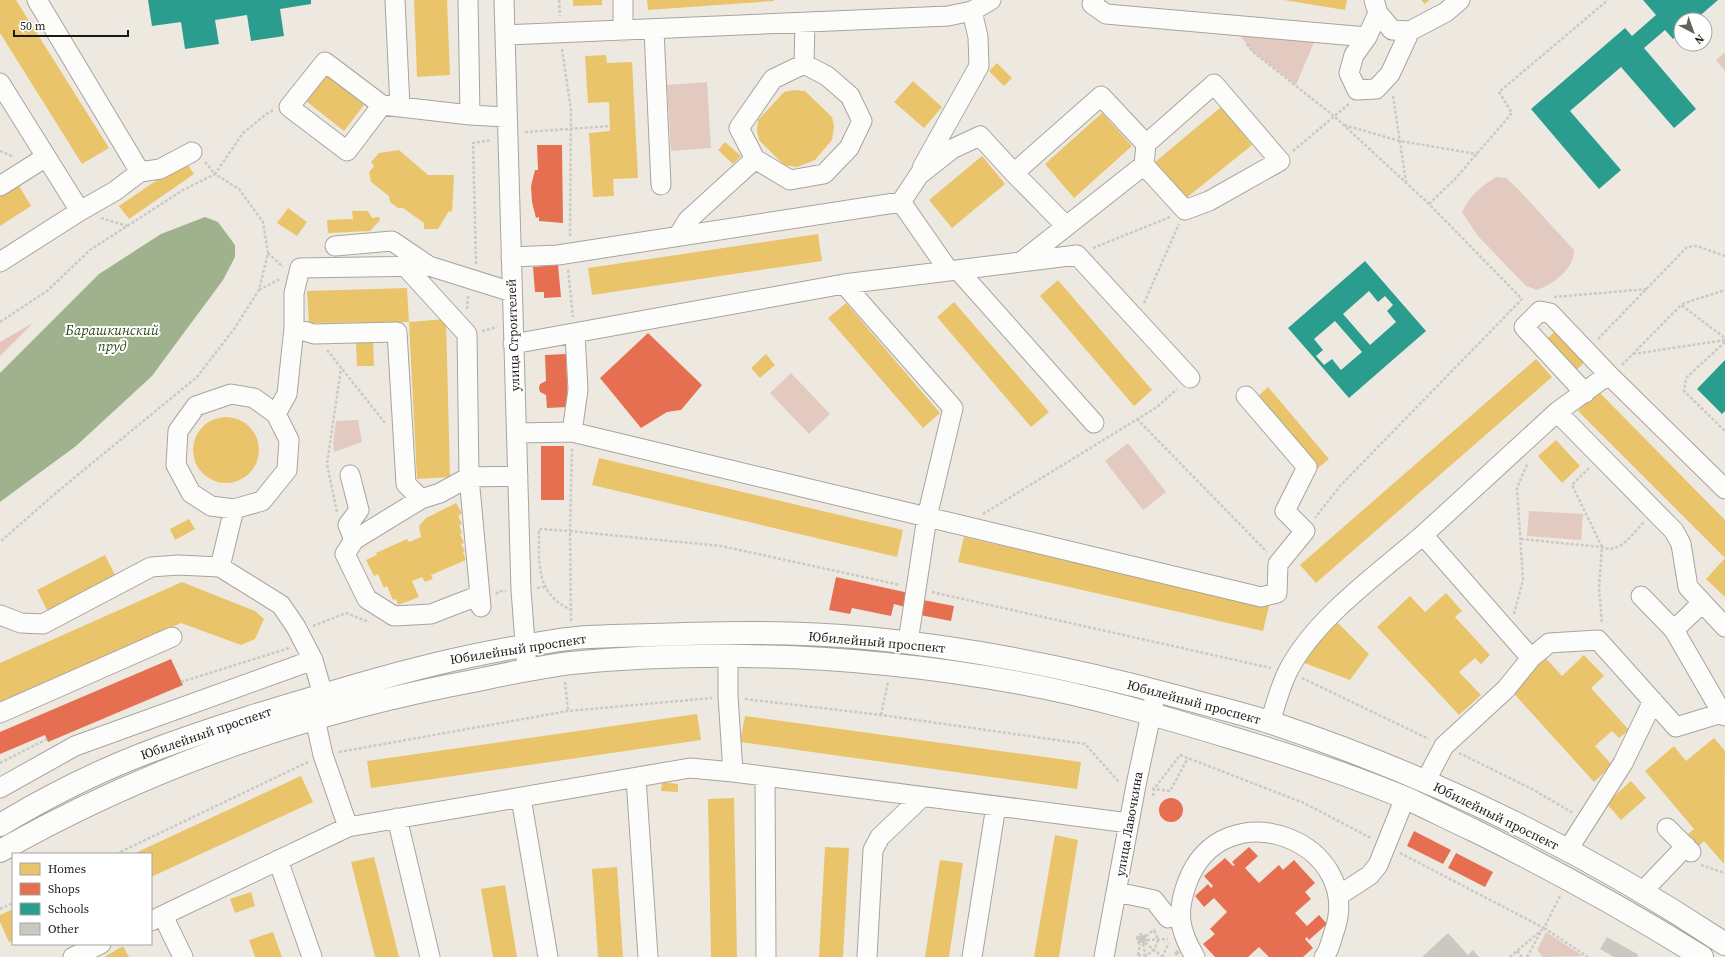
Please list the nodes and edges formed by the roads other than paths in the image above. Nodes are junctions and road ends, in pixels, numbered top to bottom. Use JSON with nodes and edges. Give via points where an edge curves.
{"nodes":[{"id":1,"x":37,"y":0,"type":"edge"},
{"id":2,"x":395,"y":0,"type":"edge"},
{"id":3,"x":468,"y":0,"type":"edge"},
{"id":4,"x":504,"y":0,"type":"edge"},
{"id":5,"x":623,"y":0,"type":"edge"},
{"id":6,"x":991,"y":0,"type":"edge"},
{"id":7,"x":1460,"y":0,"type":"edge"},
{"id":8,"x":1092,"y":1,"type":"edge"},
{"id":9,"x":1376,"y":6,"type":"edge"},
{"id":10,"x":972,"y":11,"type":"junction"},
{"id":11,"x":805,"y":23,"type":"junction"},
{"id":12,"x":654,"y":30,"type":"junction"},
{"id":13,"x":623,"y":31,"type":"junction"},
{"id":14,"x":1410,"y":31,"type":"junction"},
{"id":15,"x":505,"y":35,"type":"junction"},
{"id":16,"x":1367,"y":37,"type":"junction"},
{"id":17,"x":804,"y":64,"type":"junction"},
{"id":18,"x":0,"y":83,"type":"edge"},
{"id":19,"x":391,"y":106,"type":"junction"},
{"id":20,"x":470,"y":115,"type":"junction"},
{"id":21,"x":506,"y":117,"type":"junction"},
{"id":22,"x":1146,"y":144,"type":"junction"},
{"id":23,"x":192,"y":152,"type":"road end"},
{"id":24,"x":46,"y":158,"type":"junction"},
{"id":25,"x":755,"y":159,"type":"junction"},
{"id":26,"x":1144,"y":165,"type":"junction"},
{"id":27,"x":140,"y":172,"type":"junction"},
{"id":28,"x":1014,"y":173,"type":"junction"},
{"id":29,"x":919,"y":175,"type":"junction"},
{"id":30,"x":661,"y":185,"type":"dead end"},
{"id":31,"x":0,"y":186,"type":"edge"},
{"id":32,"x":901,"y":202,"type":"junction"},
{"id":33,"x":80,"y":211,"type":"junction"},
{"id":34,"x":1066,"y":226,"type":"junction"},
{"id":35,"x":678,"y":236,"type":"junction"},
{"id":36,"x":335,"y":246,"type":"dead end"},
{"id":37,"x":511,"y":257,"type":"junction"},
{"id":38,"x":0,"y":262,"type":"edge"},
{"id":39,"x":1021,"y":262,"type":"junction"},
{"id":40,"x":405,"y":266,"type":"junction"},
{"id":41,"x":429,"y":266,"type":"junction"},
{"id":42,"x":953,"y":270,"type":"junction"},
{"id":43,"x":844,"y":284,"type":"junction"},
{"id":44,"x":512,"y":292,"type":"junction"},
{"id":45,"x":294,"y":328,"type":"junction"},
{"id":46,"x":575,"y":333,"type":"junction"},
{"id":47,"x":513,"y":344,"type":"junction"},
{"id":48,"x":1610,"y":376,"type":"junction"},
{"id":49,"x":1190,"y":378,"type":"road end"},
{"id":50,"x":1585,"y":393,"type":"junction"},
{"id":51,"x":1246,"y":396,"type":"dead end"},
{"id":52,"x":1557,"y":412,"type":"junction"},
{"id":53,"x":276,"y":414,"type":"junction"},
{"id":54,"x":1094,"y":423,"type":"dead end"},
{"id":55,"x":517,"y":432,"type":"junction"},
{"id":56,"x":572,"y":432,"type":"junction"},
{"id":57,"x":350,"y":475,"type":"dead end"},
{"id":58,"x":518,"y":476,"type":"junction"},
{"id":59,"x":469,"y":477,"type":"junction"},
{"id":60,"x":1725,"y":489,"type":"edge"},
{"id":61,"x":421,"y":500,"type":"junction"},
{"id":62,"x":234,"y":510,"type":"junction"},
{"id":63,"x":928,"y":517,"type":"junction"},
{"id":64,"x":1423,"y":535,"type":"junction"},
{"id":65,"x":354,"y":540,"type":"junction"},
{"id":66,"x":220,"y":567,"type":"junction"},
{"id":67,"x":1641,"y":596,"type":"dead end"},
{"id":68,"x":1702,"y":603,"type":"junction"},
{"id":69,"x":0,"y":615,"type":"edge"},
{"id":70,"x":1725,"y":627,"type":"edge"},
{"id":71,"x":1674,"y":630,"type":"junction"},
{"id":72,"x":172,"y":637,"type":"dead end"},
{"id":73,"x":908,"y":642,"type":"junction"},
{"id":74,"x":525,"y":646,"type":"junction"},
{"id":75,"x":728,"y":657,"type":"junction"},
{"id":76,"x":1531,"y":658,"type":"junction"},
{"id":77,"x":314,"y":660,"type":"junction"},
{"id":78,"x":527,"y":669,"type":"junction"},
{"id":79,"x":1156,"y":691,"type":"junction"},
{"id":80,"x":323,"y":695,"type":"junction"},
{"id":81,"x":1653,"y":700,"type":"junction"},
{"id":82,"x":0,"y":713,"type":"edge"},
{"id":83,"x":1151,"y":713,"type":"junction"},
{"id":84,"x":1723,"y":714,"type":"edge"},
{"id":85,"x":315,"y":719,"type":"junction"},
{"id":86,"x":1270,"y":723,"type":"junction"},
{"id":87,"x":732,"y":772,"type":"junction"},
{"id":88,"x":636,"y":778,"type":"junction"},
{"id":89,"x":765,"y":778,"type":"junction"},
{"id":90,"x":1425,"y":782,"type":"junction"},
{"id":91,"x":0,"y":788,"type":"edge"},
{"id":92,"x":922,"y":797,"type":"junction"},
{"id":93,"x":521,"y":798,"type":"junction"},
{"id":94,"x":1405,"y":798,"type":"junction"},
{"id":95,"x":996,"y":806,"type":"junction"},
{"id":96,"x":397,"y":818,"type":"junction"},
{"id":97,"x":1129,"y":823,"type":"junction"},
{"id":98,"x":0,"y":825,"type":"edge"},
{"id":99,"x":348,"y":827,"type":"junction"},
{"id":100,"x":1668,"y":828,"type":"dead end"},
{"id":101,"x":0,"y":851,"type":"edge"},
{"id":102,"x":1567,"y":851,"type":"junction"},
{"id":103,"x":278,"y":860,"type":"junction"},
{"id":104,"x":1117,"y":892,"type":"junction"},
{"id":105,"x":1642,"y":892,"type":"junction"},
{"id":106,"x":1338,"y":896,"type":"junction"},
{"id":107,"x":157,"y":918,"type":"edge"},
{"id":108,"x":1167,"y":923,"type":"junction"},
{"id":109,"x":1725,"y":944,"type":"edge"},
{"id":110,"x":100,"y":945,"type":"edge"},
{"id":111,"x":73,"y":957,"type":"edge"},
{"id":112,"x":183,"y":957,"type":"edge"},
{"id":113,"x":312,"y":957,"type":"edge"},
{"id":114,"x":430,"y":957,"type":"edge"},
{"id":115,"x":548,"y":957,"type":"edge"},
{"id":116,"x":648,"y":957,"type":"edge"},
{"id":117,"x":766,"y":957,"type":"edge"},
{"id":118,"x":867,"y":957,"type":"edge"},
{"id":119,"x":972,"y":957,"type":"edge"},
{"id":120,"x":1104,"y":957,"type":"edge"},
{"id":121,"x":1195,"y":957,"type":"edge"},
{"id":122,"x":1324,"y":957,"type":"edge"},
{"id":123,"x":1702,"y":957,"type":"edge"}],
"edges":[{"from":1,"to":27,"type":"street"},
{"from":2,"to":19,"type":"street"},
{"from":3,"to":20,"type":"street"},
{"from":4,"to":15,"type":"street","name":"улица Строителей"},
{"from":5,"to":13,"type":"street"},
{"from":6,"to":10,"type":"street"},
{"from":7,"to":14,"type":"street","via":[[1446,12]]},
{"from":8,"to":16,"type":"street","via":[[1106,14]]},
{"from":9,"to":14,"type":"street","via":[[1392,30]]},
{"from":9,"to":16,"type":"street"},
{"from":10,"to":11,"type":"street","via":[[948,16]]},
{"from":10,"to":29,"type":"street","via":[[978,37],[979,66]]},
{"from":11,"to":12,"type":"street"},
{"from":11,"to":17,"type":"street"},
{"from":12,"to":13,"type":"street"},
{"from":12,"to":30,"type":"street"},
{"from":13,"to":15,"type":"street"},
{"from":14,"to":16,"type":"street","via":[[1390,74],[1376,89],[1357,90],[1349,73],[1354,54]]},
{"from":15,"to":21,"type":"street","name":"улица Строителей"},
{"from":17,"to":25,"type":"street","via":[[773,79],[738,128]]},
{"from":17,"to":25,"type":"street","via":[[827,76],[850,96],[862,121],[849,148],[824,174],[790,180]]},
{"from":18,"to":24,"type":"street"},
{"from":19,"to":19,"type":"street","via":[[325,62],[288,107],[347,151]]},
{"from":19,"to":20,"type":"street"},
{"from":20,"to":21,"type":"street"},
{"from":21,"to":37,"type":"street","name":"улица Строителей"},
{"from":22,"to":26,"type":"street"},
{"from":22,"to":26,"type":"street","via":[[1214,84],[1280,161],[1209,201],[1185,210]]},
{"from":22,"to":28,"type":"street","via":[[1101,96]]},
{"from":23,"to":27,"type":"street","via":[[160,169]]},
{"from":24,"to":31,"type":"street"},
{"from":24,"to":33,"type":"street"},
{"from":25,"to":35,"type":"street","via":[[688,220]]},
{"from":26,"to":34,"type":"street"},
{"from":27,"to":33,"type":"street","via":[[115,191]]},
{"from":28,"to":29,"type":"street","via":[[980,136],[952,150]]},
{"from":28,"to":34,"type":"street"},
{"from":29,"to":32,"type":"street"},
{"from":32,"to":35,"type":"street"},
{"from":32,"to":42,"type":"street"},
{"from":33,"to":38,"type":"street"},
{"from":34,"to":39,"type":"street"},
{"from":35,"to":37,"type":"street","via":[[570,253]]},
{"from":36,"to":41,"type":"street","via":[[392,241]]},
{"from":37,"to":44,"type":"street","name":"улица Строителей"},
{"from":39,"to":42,"type":"street"},
{"from":39,"to":49,"type":"street","via":[[1077,255]]},
{"from":40,"to":41,"type":"street"},
{"from":40,"to":45,"type":"street","via":[[300,268],[294,293]]},
{"from":40,"to":59,"type":"street","via":[[467,334]]},
{"from":41,"to":44,"type":"street"},
{"from":42,"to":43,"type":"street"},
{"from":42,"to":54,"type":"street"},
{"from":43,"to":46,"type":"street"},
{"from":43,"to":63,"type":"street","via":[[954,408]]},
{"from":44,"to":47,"type":"street","name":"улица Строителей"},
{"from":45,"to":53,"type":"street","via":[[287,394]]},
{"from":45,"to":61,"type":"street","via":[[314,334],[397,332],[406,484]]},
{"from":46,"to":47,"type":"street"},
{"from":46,"to":56,"type":"street","via":[[578,390]]},
{"from":47,"to":55,"type":"street","name":"улица Строителей"},
{"from":48,"to":50,"type":"street"},
{"from":48,"to":50,"type":"street","via":[[1550,312],[1540,311],[1524,327]]},
{"from":48,"to":60,"type":"street"},
{"from":50,"to":52,"type":"street"},
{"from":51,"to":63,"type":"street","via":[[1307,467],[1285,511],[1305,531],[1278,564],[1277,594],[1261,597]]},
{"from":52,"to":64,"type":"street"},
{"from":52,"to":68,"type":"street","via":[[1674,531],[1682,544],[1688,587]]},
{"from":53,"to":62,"type":"street","via":[[289,440],[287,470],[262,501]]},
{"from":53,"to":62,"type":"street","via":[[254,398],[231,394],[196,406],[178,431],[176,465],[191,493],[211,506]]},
{"from":55,"to":56,"type":"street"},
{"from":55,"to":58,"type":"street","name":"улица Строителей"},
{"from":56,"to":63,"type":"street"},
{"from":57,"to":65,"type":"street","via":[[359,510],[348,525]]},
{"from":58,"to":59,"type":"street"},
{"from":58,"to":74,"type":"street","name":"улица Строителей"},
{"from":59,"to":61,"type":"street"},
{"from":59,"to":65,"type":"street","via":[[480,601],[431,614],[394,616],[367,599],[345,554]]},
{"from":61,"to":65,"type":"street"},
{"from":62,"to":66,"type":"street"},
{"from":63,"to":73,"type":"street"},
{"from":64,"to":76,"type":"street"},
{"from":64,"to":86,"type":"street","via":[[1330,616],[1310,637],[1288,671]]},
{"from":66,"to":69,"type":"street","via":[[150,567],[43,624],[22,623]]},
{"from":66,"to":77,"type":"street","via":[[281,605]]},
{"from":67,"to":71,"type":"street"},
{"from":68,"to":70,"type":"street"},
{"from":68,"to":71,"type":"street"},
{"from":71,"to":84,"type":"street"},
{"from":72,"to":82,"type":"street"},
{"from":73,"to":74,"type":"main road","name":"Юбилейный проспект","via":[[731,632],[582,637]]},
{"from":73,"to":79,"type":"main road","name":"Юбилейный проспект","via":[[1014,658]]},
{"from":74,"to":78,"type":"street","name":"улица Строителей"},
{"from":74,"to":80,"type":"main road","name":"Юбилейный проспект","via":[[430,664]]},
{"from":75,"to":78,"type":"main road","name":"Юбилейный проспект","via":[[644,658]]},
{"from":75,"to":83,"type":"main road","name":"Юбилейный проспект","via":[[766,656],[862,661],[922,668],[1023,684]]},
{"from":75,"to":87,"type":"street"},
{"from":76,"to":81,"type":"street","via":[[1550,643],[1598,640]]},
{"from":76,"to":90,"type":"street","via":[[1506,689],[1444,746]]},
{"from":77,"to":80,"type":"street"},
{"from":77,"to":91,"type":"street","via":[[75,746]]},
{"from":78,"to":85,"type":"main road","name":"Юбилейный проспект","via":[[437,687]]},
{"from":79,"to":83,"type":"street","name":"улица Лавочкина"},
{"from":79,"to":86,"type":"main road","name":"Юбилейный проспект"},
{"from":80,"to":98,"type":"main road","name":"Юбилейный проспект","via":[[202,732],[141,754],[84,780]]},
{"from":81,"to":84,"type":"street","via":[[1676,727]]},
{"from":81,"to":102,"type":"street","via":[[1623,763]]},
{"from":83,"to":94,"type":"main road","name":"Юбилейный проспект","via":[[1304,759]]},
{"from":83,"to":97,"type":"street","name":"улица Лавочкина"},
{"from":85,"to":99,"type":"street","via":[[323,755]]},
{"from":85,"to":101,"type":"main road","name":"Юбилейный проспект","via":[[209,752],[150,776],[87,804]]},
{"from":86,"to":90,"type":"main road","name":"Юбилейный проспект","via":[[1350,751]]},
{"from":87,"to":88,"type":"street","via":[[690,768]]},
{"from":87,"to":89,"type":"street"},
{"from":88,"to":93,"type":"street"},
{"from":88,"to":116,"type":"street"},
{"from":89,"to":92,"type":"street"},
{"from":89,"to":117,"type":"street"},
{"from":90,"to":102,"type":"main road","name":"Юбилейный проспект","via":[[1504,818]]},
{"from":92,"to":95,"type":"street"},
{"from":92,"to":118,"type":"street","via":[[880,837],[873,850]]},
{"from":93,"to":96,"type":"street"},
{"from":93,"to":115,"type":"street"},
{"from":94,"to":106,"type":"street","via":[[1382,856],[1370,876]]},
{"from":94,"to":123,"type":"main road","name":"Юбилейный проспект","via":[[1546,866],[1642,919]]},
{"from":95,"to":97,"type":"street"},
{"from":95,"to":119,"type":"street"},
{"from":96,"to":99,"type":"street"},
{"from":96,"to":114,"type":"street"},
{"from":97,"to":104,"type":"street","name":"улица Лавочкина"},
{"from":99,"to":103,"type":"street"},
{"from":100,"to":105,"type":"street","via":[[1688,849]]},
{"from":102,"to":105,"type":"main road","name":"Юбилейный проспект"},
{"from":103,"to":107,"type":"street"},
{"from":103,"to":113,"type":"street"},
{"from":104,"to":108,"type":"street","via":[[1154,900]]},
{"from":104,"to":120,"type":"street","name":"улица Лавочкина"},
{"from":105,"to":109,"type":"main road","name":"Юбилейный проспект"},
{"from":106,"to":108,"type":"street","via":[[1332,878],[1316,855],[1300,842],[1281,834],[1258,831],[1237,834],[1219,842],[1204,853],[1192,868],[1180,901]]},
{"from":106,"to":122,"type":"street","via":[[1338,923]]},
{"from":107,"to":112,"type":"street"},
{"from":108,"to":121,"type":"street","via":[[1185,941]]},
{"from":110,"to":111,"type":"street"}]}
